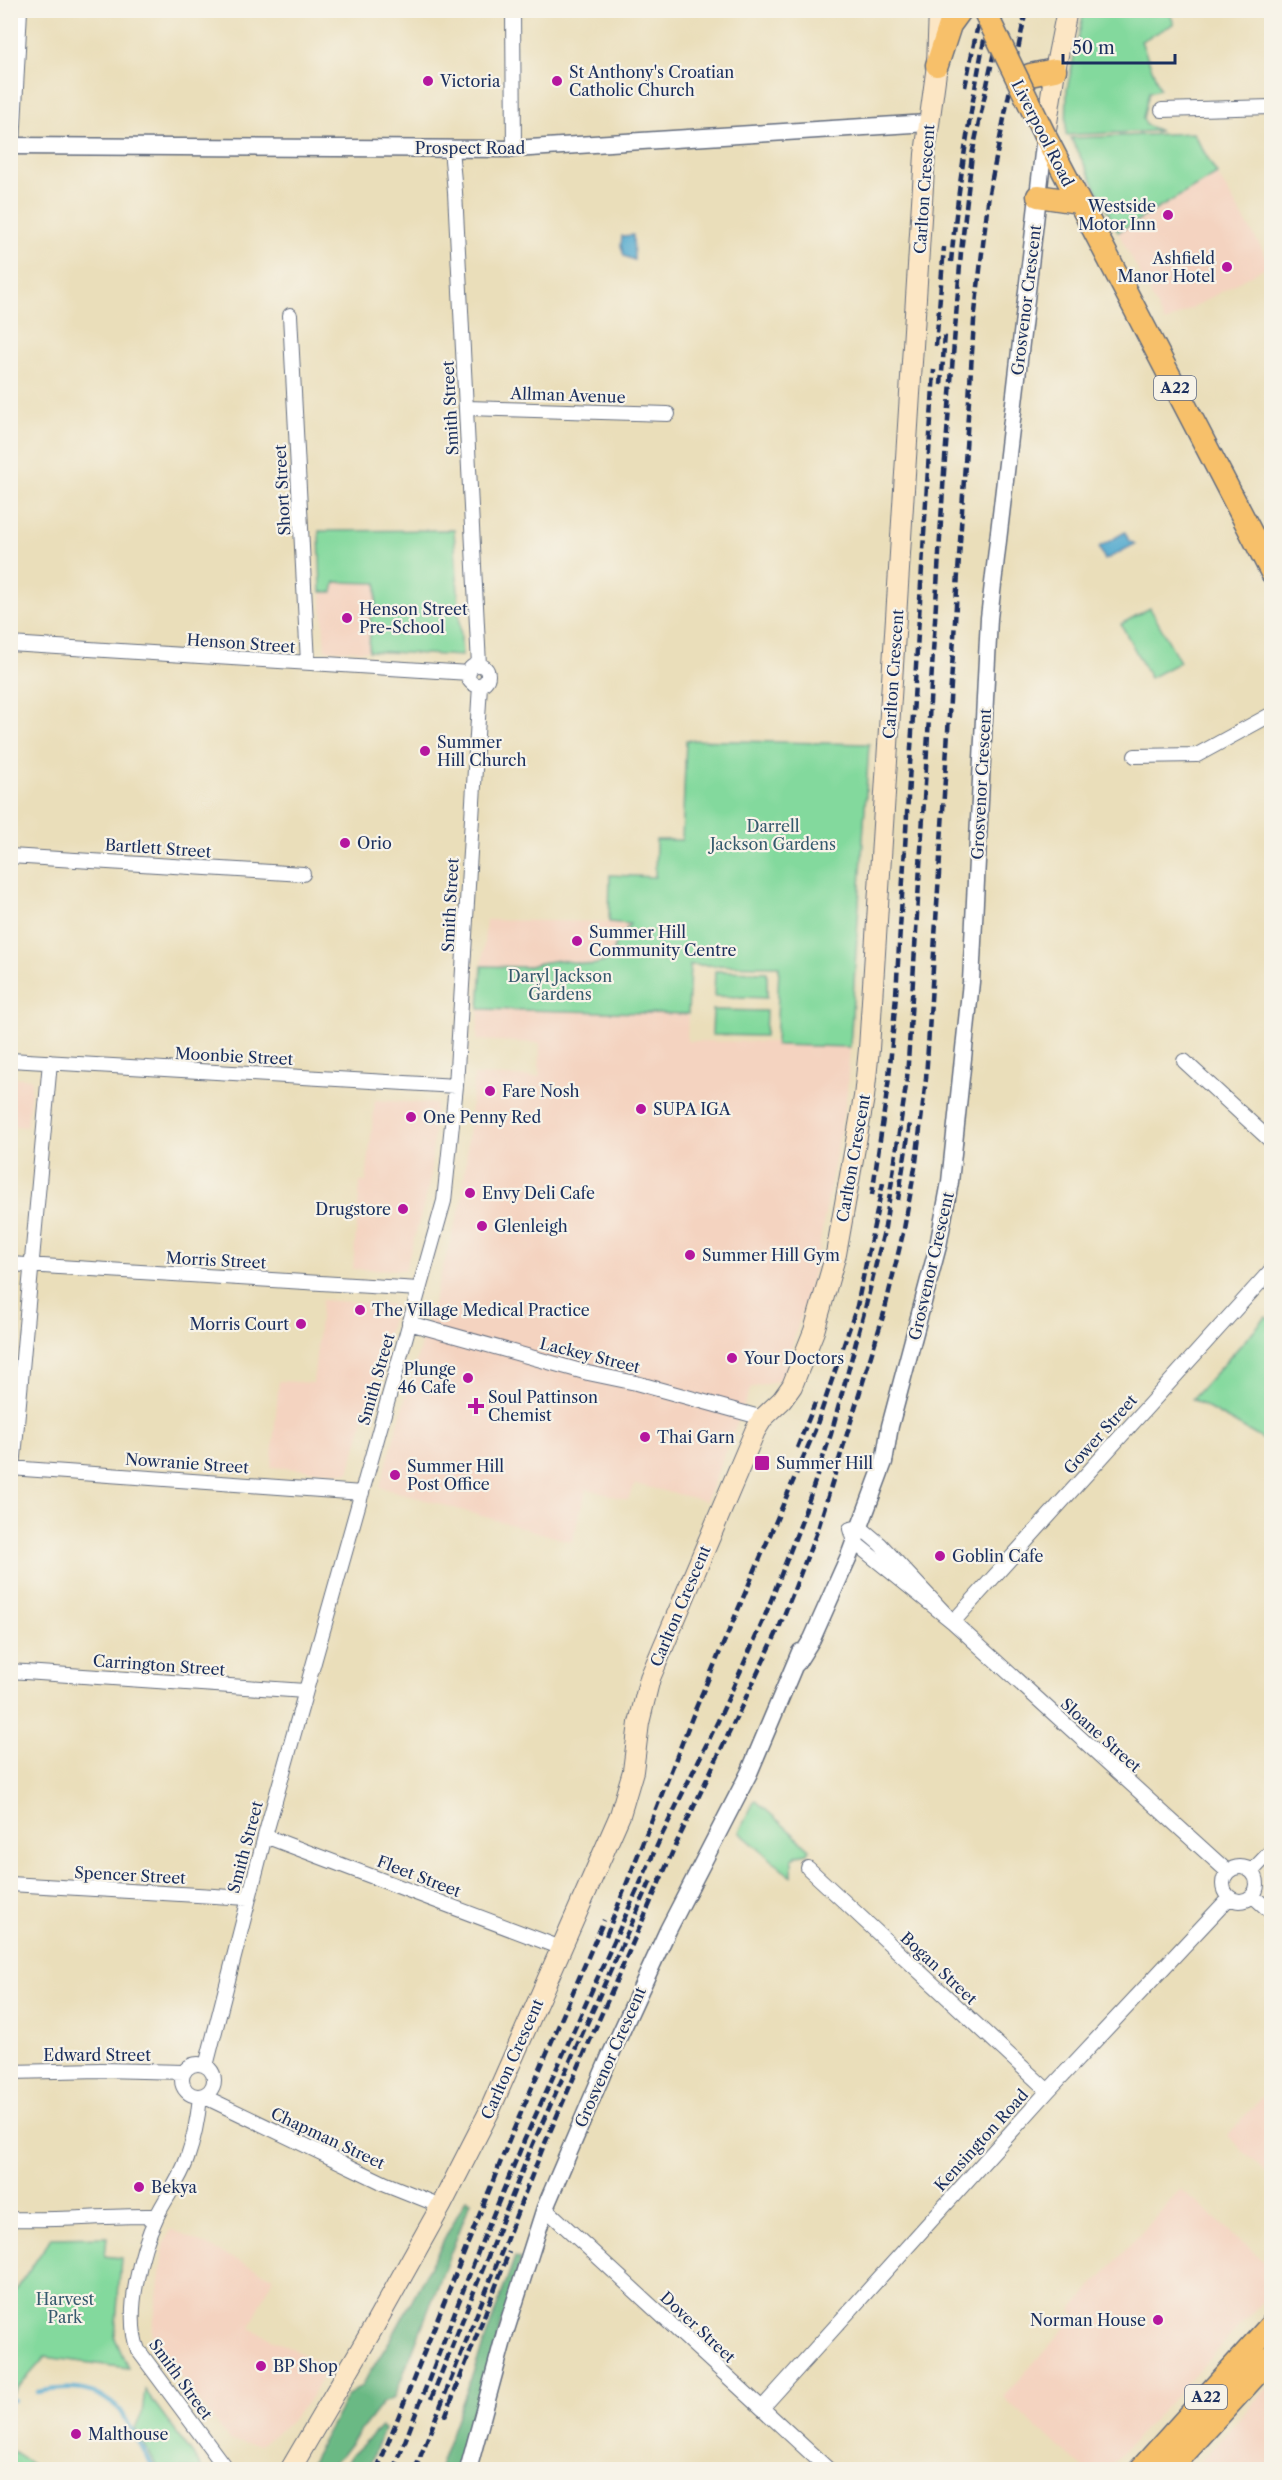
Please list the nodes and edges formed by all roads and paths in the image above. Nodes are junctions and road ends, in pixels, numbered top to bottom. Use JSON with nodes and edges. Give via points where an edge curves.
{"nodes":[{"id":1,"x":20,"y":10,"type":"edge"},
{"id":2,"x":513,"y":10,"type":"edge"},
{"id":3,"x":939,"y":10,"type":"edge"},
{"id":4,"x":961,"y":10,"type":"edge"},
{"id":5,"x":984,"y":10,"type":"edge"},
{"id":6,"x":1067,"y":10,"type":"edge"},
{"id":7,"x":937,"y":65,"type":"junction"},
{"id":8,"x":1055,"y":70,"type":"junction"},
{"id":9,"x":1023,"y":76,"type":"junction"},
{"id":10,"x":1272,"y":107,"type":"edge"},
{"id":11,"x":1162,"y":110,"type":"dead end"},
{"id":12,"x":928,"y":123,"type":"junction"},
{"id":13,"x":1045,"y":136,"type":"junction"},
{"id":14,"x":12,"y":146,"type":"edge"},
{"id":15,"x":451,"y":149,"type":"junction"},
{"id":16,"x":514,"y":149,"type":"junction"},
{"id":17,"x":1038,"y":196,"type":"junction"},
{"id":18,"x":1078,"y":202,"type":"junction"},
{"id":19,"x":290,"y":315,"type":"dead end"},
{"id":20,"x":466,"y":408,"type":"junction"},
{"id":21,"x":668,"y":414,"type":"dead end"},
{"id":22,"x":1270,"y":565,"type":"edge"},
{"id":23,"x":10,"y":644,"type":"edge"},
{"id":24,"x":308,"y":663,"type":"junction"},
{"id":25,"x":474,"y":669,"type":"junction"},
{"id":26,"x":1272,"y":714,"type":"edge"},
{"id":27,"x":1135,"y":756,"type":"dead end"},
{"id":28,"x":10,"y":856,"type":"edge"},
{"id":29,"x":303,"y":874,"type":"dead end"},
{"id":30,"x":10,"y":1060,"type":"edge"},
{"id":31,"x":1184,"y":1061,"type":"dead end"},
{"id":32,"x":50,"y":1062,"type":"junction"},
{"id":33,"x":456,"y":1086,"type":"junction"},
{"id":34,"x":1272,"y":1142,"type":"edge"},
{"id":35,"x":10,"y":1264,"type":"edge"},
{"id":36,"x":32,"y":1266,"type":"junction"},
{"id":37,"x":1272,"y":1269,"type":"edge"},
{"id":38,"x":419,"y":1289,"type":"junction"},
{"id":39,"x":410,"y":1323,"type":"junction"},
{"id":40,"x":763,"y":1418,"type":"junction"},
{"id":41,"x":12,"y":1468,"type":"edge"},
{"id":42,"x":362,"y":1493,"type":"junction"},
{"id":43,"x":855,"y":1533,"type":"junction"},
{"id":44,"x":953,"y":1622,"type":"junction"},
{"id":45,"x":10,"y":1671,"type":"edge"},
{"id":46,"x":305,"y":1691,"type":"junction"},
{"id":47,"x":265,"y":1836,"type":"junction"},
{"id":48,"x":1272,"y":1850,"type":"edge"},
{"id":49,"x":808,"y":1868,"type":"dead end"},
{"id":50,"x":1252,"y":1871,"type":"junction"},
{"id":51,"x":1227,"y":1872,"type":"junction"},
{"id":52,"x":10,"y":1884,"type":"edge"},
{"id":53,"x":1253,"y":1896,"type":"junction"},
{"id":54,"x":248,"y":1898,"type":"junction"},
{"id":55,"x":1229,"y":1898,"type":"junction"},
{"id":56,"x":1272,"y":1913,"type":"edge"},
{"id":57,"x":561,"y":1948,"type":"junction"},
{"id":58,"x":206,"y":2066,"type":"junction"},
{"id":59,"x":10,"y":2072,"type":"edge"},
{"id":60,"x":184,"y":2072,"type":"junction"},
{"id":61,"x":1048,"y":2091,"type":"junction"},
{"id":62,"x":202,"y":2096,"type":"junction"},
{"id":63,"x":441,"y":2206,"type":"junction"},
{"id":64,"x":545,"y":2208,"type":"junction"},
{"id":65,"x":157,"y":2216,"type":"junction"},
{"id":66,"x":10,"y":2219,"type":"edge"},
{"id":67,"x":1272,"y":2324,"type":"edge"},
{"id":68,"x":1272,"y":2357,"type":"edge"},
{"id":69,"x":762,"y":2408,"type":"junction"},
{"id":70,"x":227,"y":2469,"type":"edge"},
{"id":71,"x":290,"y":2469,"type":"edge"},
{"id":72,"x":468,"y":2469,"type":"edge"},
{"id":73,"x":829,"y":2469,"type":"edge"},
{"id":74,"x":1140,"y":2469,"type":"edge"},
{"id":75,"x":1169,"y":2469,"type":"edge"}],
"edges":[{"from":1,"to":14,"type":"street"},
{"from":2,"to":16,"type":"street"},
{"from":3,"to":7,"type":"main road","name":"Carlton Crescent"},
{"from":4,"to":7,"type":"highway","via":[[950,25]]},
{"from":5,"to":9,"type":"highway","name":"Liverpool Road","number":"A22","bridge":true},
{"from":6,"to":8,"type":"main road"},
{"from":7,"to":12,"type":"main road","name":"Carlton Crescent"},
{"from":8,"to":9,"type":"highway"},
{"from":8,"to":13,"type":"main road"},
{"from":9,"to":13,"type":"highway","name":"Liverpool Road","number":"A22","bridge":true},
{"from":10,"to":11,"type":"street"},
{"from":12,"to":16,"type":"street","name":"Prospect Road"},
{"from":12,"to":40,"type":"main road","name":"Carlton Crescent","via":[[864,1097],[836,1254],[814,1331],[792,1386]]},
{"from":13,"to":17,"type":"street","name":"Grosvenor Crescent"},
{"from":13,"to":18,"type":"highway","name":"Liverpool Road","number":"A22"},
{"from":14,"to":15,"type":"street","name":"Prospect Road"},
{"from":15,"to":16,"type":"street","name":"Prospect Road"},
{"from":15,"to":20,"type":"street","name":"Smith Street"},
{"from":17,"to":18,"type":"highway"},
{"from":17,"to":43,"type":"street","name":"Grosvenor Crescent","via":[[989,618],[971,982],[950,1182],[884,1462]]},
{"from":18,"to":22,"type":"highway","name":"Liverpool Road","number":"A22"},
{"from":19,"to":24,"type":"street","name":"Short Street"},
{"from":20,"to":21,"type":"street","name":"Allman Avenue"},
{"from":20,"to":25,"type":"street","name":"Smith Street"},
{"from":23,"to":24,"type":"street","name":"Henson Street"},
{"from":24,"to":25,"type":"street","name":"Henson Street"},
{"from":25,"to":33,"type":"street","name":"Smith Street","via":[[485,668],[488,673],[480,685]]},
{"from":26,"to":27,"type":"street","via":[[1197,755]]},
{"from":28,"to":29,"type":"street","name":"Bartlett Street"},
{"from":30,"to":32,"type":"street","name":"Moonbie Street"},
{"from":31,"to":34,"type":"street"},
{"from":32,"to":33,"type":"street","name":"Moonbie Street"},
{"from":32,"to":36,"type":"street"},
{"from":33,"to":38,"type":"street","name":"Smith Street","via":[[444,1201]]},
{"from":35,"to":36,"type":"street","name":"Morris Street"},
{"from":36,"to":38,"type":"street","name":"Morris Street"},
{"from":36,"to":41,"type":"street"},
{"from":37,"to":44,"type":"street","name":"Gower Street"},
{"from":38,"to":39,"type":"street","name":"Smith Street"},
{"from":39,"to":40,"type":"street","name":"Lackey Street"},
{"from":39,"to":42,"type":"street","name":"Smith Street"},
{"from":40,"to":57,"type":"main road","name":"Carlton Crescent","via":[[650,1678],[628,1794]]},
{"from":41,"to":42,"type":"street","name":"Nowranie Street"},
{"from":42,"to":46,"type":"street","name":"Smith Street"},
{"from":43,"to":44,"type":"street","name":"Sloane Street","via":[[880,1544]]},
{"from":43,"to":64,"type":"street","name":"Grosvenor Crescent","via":[[813,1640],[798,1663],[745,1782],[668,1930]]},
{"from":44,"to":51,"type":"street","name":"Sloane Street"},
{"from":45,"to":46,"type":"street","name":"Carrington Street"},
{"from":46,"to":47,"type":"street","name":"Smith Street"},
{"from":47,"to":54,"type":"street","name":"Smith Street"},
{"from":47,"to":57,"type":"street","name":"Fleet Street"},
{"from":48,"to":50,"type":"street"},
{"from":49,"to":61,"type":"street","name":"Bogan Street"},
{"from":50,"to":51,"type":"street","via":[[1242,1867]]},
{"from":50,"to":53,"type":"street","via":[[1257,1886]]},
{"from":51,"to":55,"type":"street","via":[[1223,1888]]},
{"from":52,"to":54,"type":"street","name":"Spencer Street"},
{"from":53,"to":55,"type":"street","via":[[1244,1901]]},
{"from":53,"to":56,"type":"street"},
{"from":54,"to":58,"type":"street","name":"Smith Street"},
{"from":55,"to":61,"type":"street","name":"Kensington Road"},
{"from":57,"to":63,"type":"main road","name":"Carlton Crescent","via":[[489,2112]]},
{"from":58,"to":60,"type":"street","via":[[194,2064]]},
{"from":58,"to":62,"type":"street","via":[[213,2074],[214,2084]]},
{"from":59,"to":60,"type":"street","name":"Edward Street"},
{"from":60,"to":62,"type":"street","via":[[186,2092]]},
{"from":61,"to":69,"type":"street","name":"Kensington Road"},
{"from":62,"to":63,"type":"street","name":"Chapman Street"},
{"from":62,"to":65,"type":"street","name":"Smith Street","via":[[186,2161]]},
{"from":63,"to":71,"type":"main road","name":"Carlton Crescent"},
{"from":64,"to":69,"type":"street","name":"Dover Street"},
{"from":64,"to":72,"type":"street","name":"Grosvenor Crescent"},
{"from":65,"to":66,"type":"street"},
{"from":65,"to":70,"type":"street","name":"Smith Street","via":[[141,2264],[133,2338]]},
{"from":67,"to":74,"type":"highway","number":"A22"},
{"from":68,"to":75,"type":"highway","number":"A22"},
{"from":69,"to":73,"type":"street","name":"Dover Street"}]}
